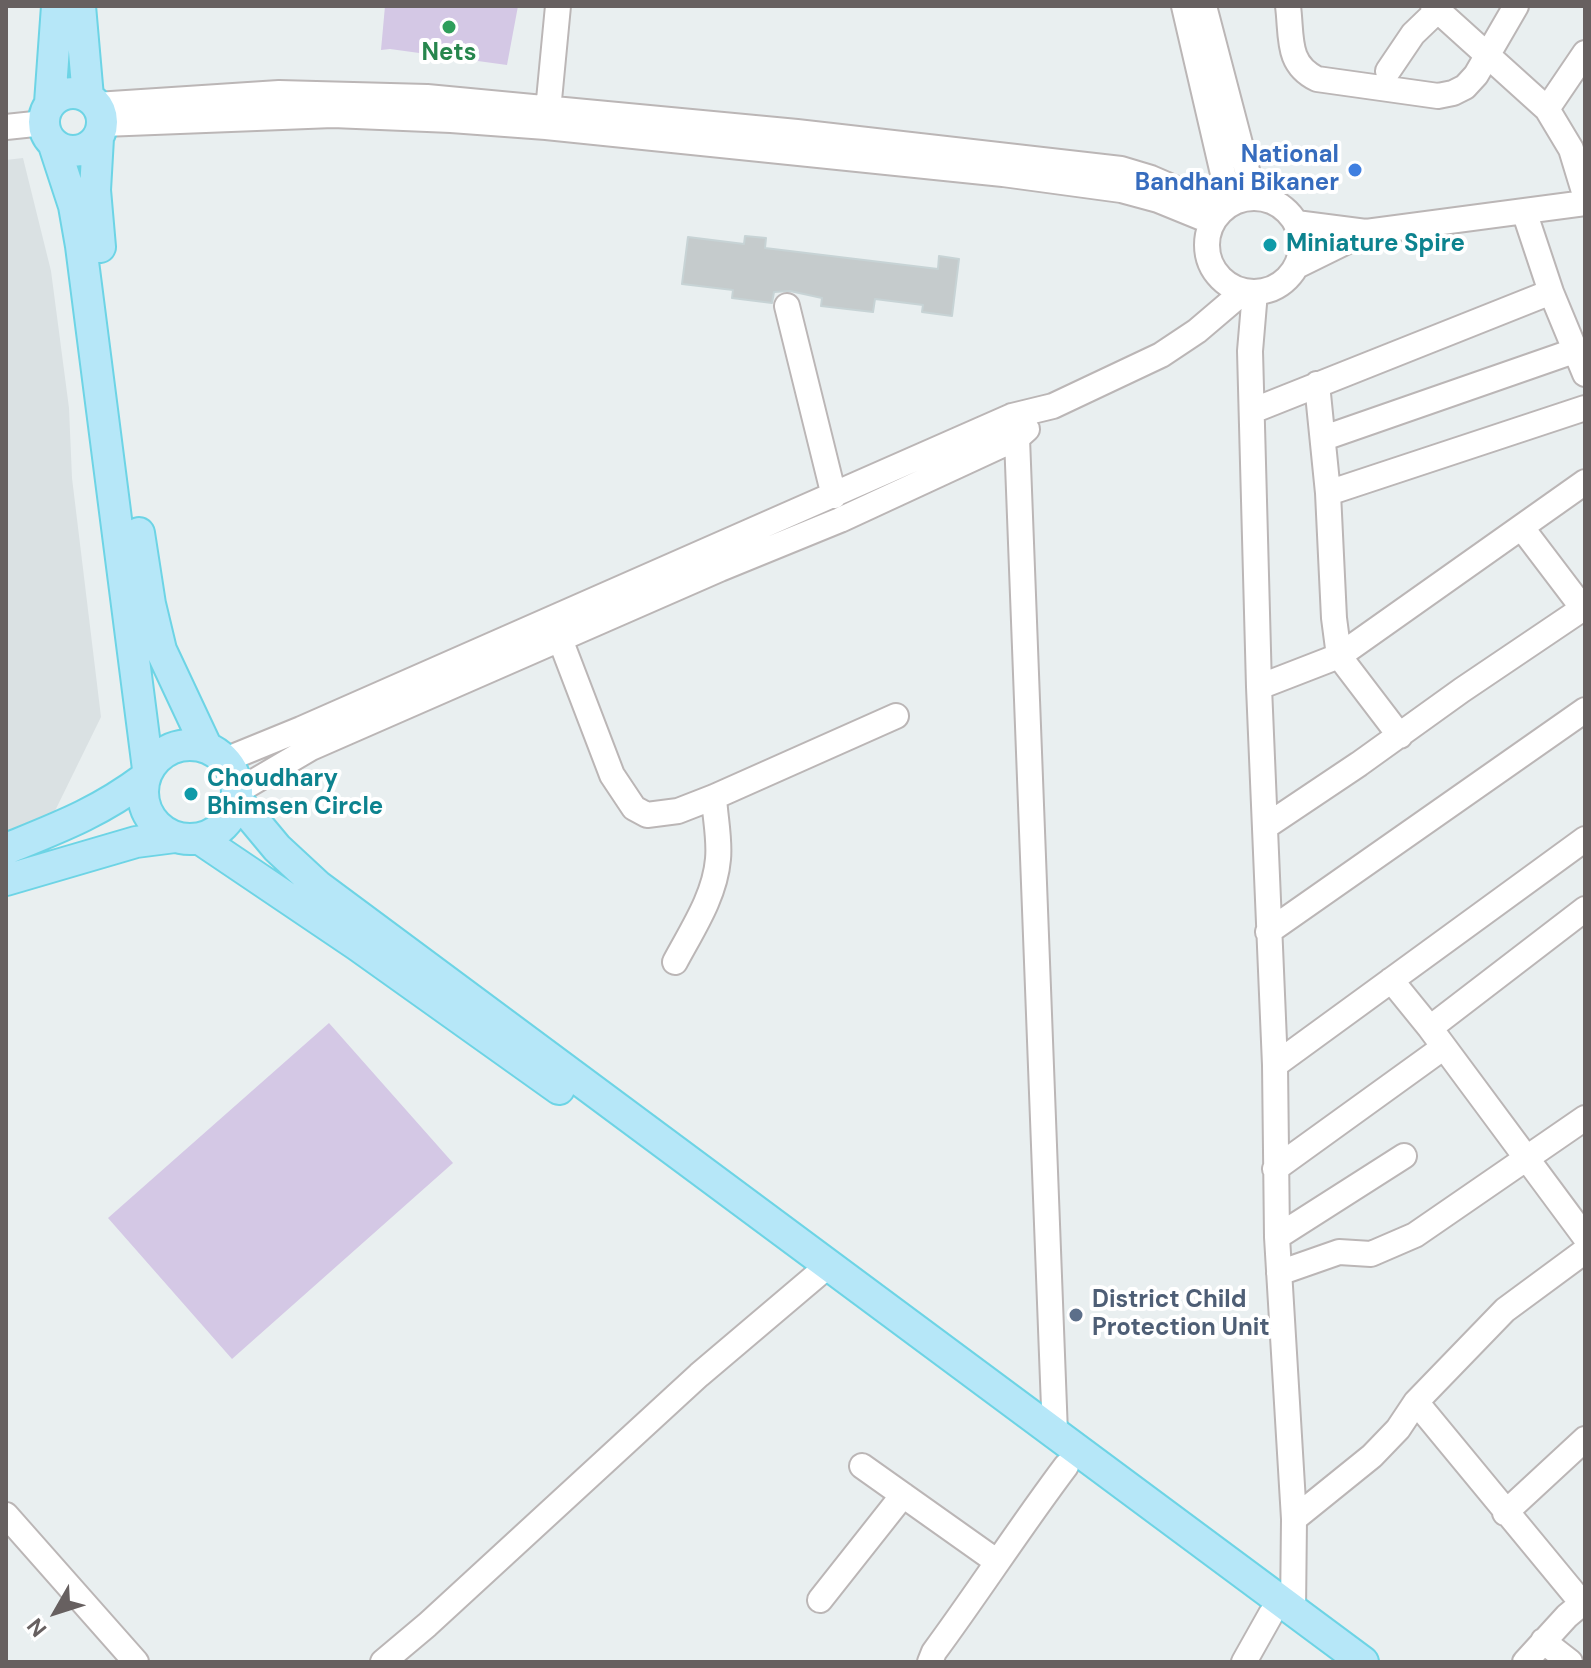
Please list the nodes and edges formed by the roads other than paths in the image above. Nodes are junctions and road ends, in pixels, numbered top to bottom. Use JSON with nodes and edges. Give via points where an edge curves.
{"nodes":[{"id":1,"x":57,"y":6,"type":"edge"},
{"id":2,"x":80,"y":6,"type":"edge"},
{"id":3,"x":558,"y":6,"type":"edge"},
{"id":4,"x":1184,"y":6,"type":"edge"},
{"id":5,"x":1204,"y":6,"type":"edge"},
{"id":6,"x":1288,"y":6,"type":"edge"},
{"id":7,"x":1516,"y":6,"type":"edge"},
{"id":8,"x":1435,"y":8,"type":"edge"},
{"id":9,"x":1585,"y":53,"type":"edge"},
{"id":10,"x":1487,"y":54,"type":"junction"},
{"id":11,"x":1388,"y":71,"type":"dead end"},
{"id":12,"x":1547,"y":109,"type":"junction"},
{"id":13,"x":96,"y":116,"type":"junction"},
{"id":14,"x":547,"y":118,"type":"junction"},
{"id":15,"x":49,"y":124,"type":"junction"},
{"id":16,"x":6,"y":127,"type":"edge"},
{"id":17,"x":1581,"y":159,"type":"edge"},
{"id":18,"x":1585,"y":195,"type":"edge"},
{"id":19,"x":1254,"y":197,"type":"junction"},
{"id":20,"x":1585,"y":203,"type":"edge"},
{"id":21,"x":1222,"y":211,"type":"junction"},
{"id":22,"x":1524,"y":211,"type":"junction"},
{"id":23,"x":1296,"y":223,"type":"junction"},
{"id":24,"x":1366,"y":232,"type":"junction"},
{"id":25,"x":1297,"y":266,"type":"junction"},
{"id":26,"x":1249,"y":292,"type":"junction"},
{"id":27,"x":1551,"y":292,"type":"junction"},
{"id":28,"x":787,"y":306,"type":"dead end"},
{"id":29,"x":1574,"y":351,"type":"junction"},
{"id":30,"x":1585,"y":374,"type":"edge"},
{"id":31,"x":1317,"y":384,"type":"junction"},
{"id":32,"x":1585,"y":408,"type":"edge"},
{"id":33,"x":1252,"y":411,"type":"junction"},
{"id":34,"x":1014,"y":427,"type":"junction"},
{"id":35,"x":1324,"y":438,"type":"junction"},
{"id":36,"x":1585,"y":482,"type":"edge"},
{"id":37,"x":1328,"y":493,"type":"junction"},
{"id":38,"x":834,"y":496,"type":"junction"},
{"id":39,"x":1522,"y":528,"type":"junction"},
{"id":40,"x":1584,"y":609,"type":"edge"},
{"id":41,"x":560,"y":639,"type":"junction"},
{"id":42,"x":1339,"y":656,"type":"junction"},
{"id":43,"x":1259,"y":687,"type":"junction"},
{"id":44,"x":1585,"y":710,"type":"edge"},
{"id":45,"x":896,"y":716,"type":"dead end"},
{"id":46,"x":1400,"y":736,"type":"junction"},
{"id":47,"x":216,"y":754,"type":"junction"},
{"id":48,"x":147,"y":774,"type":"junction"},
{"id":49,"x":237,"y":795,"type":"junction"},
{"id":50,"x":714,"y":797,"type":"junction"},
{"id":51,"x":1265,"y":827,"type":"junction"},
{"id":52,"x":188,"y":838,"type":"junction"},
{"id":53,"x":1585,"y":839,"type":"edge"},
{"id":54,"x":6,"y":849,"type":"edge"},
{"id":55,"x":6,"y":880,"type":"edge"},
{"id":56,"x":1585,"y":909,"type":"edge"},
{"id":57,"x":1268,"y":932,"type":"junction"},
{"id":58,"x":675,"y":962,"type":"dead end"},
{"id":59,"x":1391,"y":980,"type":"junction"},
{"id":60,"x":1437,"y":1037,"type":"junction"},
{"id":61,"x":1275,"y":1065,"type":"junction"},
{"id":62,"x":1585,"y":1118,"type":"edge"},
{"id":63,"x":1404,"y":1156,"type":"dead end"},
{"id":64,"x":1527,"y":1157,"type":"junction"},
{"id":65,"x":1275,"y":1169,"type":"junction"},
{"id":66,"x":1277,"y":1237,"type":"junction"},
{"id":67,"x":1585,"y":1237,"type":"edge"},
{"id":68,"x":1585,"y":1251,"type":"edge"},
{"id":69,"x":822,"y":1270,"type":"junction"},
{"id":70,"x":1279,"y":1273,"type":"junction"},
{"id":71,"x":1416,"y":1402,"type":"junction"},
{"id":72,"x":1055,"y":1433,"type":"junction"},
{"id":73,"x":1585,"y":1439,"type":"edge"},
{"id":74,"x":862,"y":1466,"type":"dead end"},
{"id":75,"x":1066,"y":1466,"type":"junction"},
{"id":76,"x":903,"y":1495,"type":"junction"},
{"id":77,"x":1505,"y":1513,"type":"junction"},
{"id":78,"x":6,"y":1515,"type":"edge"},
{"id":79,"x":1294,"y":1519,"type":"junction"},
{"id":80,"x":996,"y":1561,"type":"junction"},
{"id":81,"x":820,"y":1600,"type":"dead end"},
{"id":82,"x":1583,"y":1602,"type":"edge"},
{"id":83,"x":1282,"y":1612,"type":"junction"},
{"id":84,"x":1543,"y":1641,"type":"junction"},
{"id":85,"x":136,"y":1662,"type":"edge"},
{"id":86,"x":383,"y":1662,"type":"edge"},
{"id":87,"x":930,"y":1662,"type":"edge"},
{"id":88,"x":1244,"y":1662,"type":"edge"},
{"id":89,"x":1337,"y":1662,"type":"edge"},
{"id":90,"x":1363,"y":1662,"type":"edge"},
{"id":91,"x":1525,"y":1662,"type":"edge"},
{"id":92,"x":1570,"y":1662,"type":"edge"}],
"edges":[{"from":1,"to":15,"type":"main road"},
{"from":2,"to":13,"type":"main road"},
{"from":3,"to":14,"type":"street"},
{"from":4,"to":21,"type":"street"},
{"from":5,"to":19,"type":"street"},
{"from":6,"to":10,"type":"street","via":[[1297,64],[1317,79],[1438,96],[1465,87]]},
{"from":7,"to":10,"type":"street"},
{"from":8,"to":10,"type":"street"},
{"from":8,"to":11,"type":"street"},
{"from":9,"to":12,"type":"street"},
{"from":10,"to":12,"type":"street"},
{"from":12,"to":17,"type":"street"},
{"from":13,"to":14,"type":"street","via":[[279,93],[427,97]]},
{"from":13,"to":15,"type":"main road","via":[[75,92],[61,95]]},
{"from":13,"to":15,"type":"main road","via":[[86,149],[69,151]]},
{"from":13,"to":47,"type":"main road","via":[[96,214],[150,604],[161,650]]},
{"from":14,"to":21,"type":"street","via":[[1121,190]]},
{"from":15,"to":16,"type":"street"},
{"from":15,"to":48,"type":"main road","via":[[81,246]]},
{"from":17,"to":18,"type":"street"},
{"from":19,"to":21,"type":"street"},
{"from":19,"to":23,"type":"street","via":[[1279,204]]},
{"from":20,"to":22,"type":"street"},
{"from":21,"to":26,"type":"street","via":[[1208,234],[1209,260],[1224,281]]},
{"from":22,"to":24,"type":"street"},
{"from":22,"to":27,"type":"street"},
{"from":23,"to":24,"type":"street"},
{"from":23,"to":25,"type":"street","via":[[1302,246]]},
{"from":24,"to":25,"type":"street"},
{"from":25,"to":26,"type":"street","via":[[1275,288]]},
{"from":26,"to":33,"type":"street"},
{"from":26,"to":34,"type":"street","via":[[1161,355]]},
{"from":27,"to":29,"type":"street"},
{"from":27,"to":31,"type":"street"},
{"from":28,"to":38,"type":"street"},
{"from":29,"to":30,"type":"street"},
{"from":29,"to":35,"type":"street"},
{"from":31,"to":33,"type":"street"},
{"from":31,"to":35,"type":"street"},
{"from":32,"to":37,"type":"street"},
{"from":33,"to":43,"type":"street"},
{"from":34,"to":38,"type":"street"},
{"from":34,"to":41,"type":"street","via":[[917,486]]},
{"from":34,"to":72,"type":"street"},
{"from":35,"to":37,"type":"street"},
{"from":36,"to":39,"type":"street"},
{"from":37,"to":42,"type":"street"},
{"from":38,"to":47,"type":"street","via":[[301,729]]},
{"from":39,"to":40,"type":"street"},
{"from":39,"to":42,"type":"street"},
{"from":40,"to":46,"type":"street"},
{"from":41,"to":49,"type":"street","via":[[311,748]]},
{"from":41,"to":50,"type":"street","via":[[612,775],[634,808],[662,815]]},
{"from":42,"to":43,"type":"street"},
{"from":42,"to":46,"type":"street"},
{"from":43,"to":51,"type":"street"},
{"from":44,"to":57,"type":"street"},
{"from":45,"to":50,"type":"street"},
{"from":46,"to":51,"type":"street"},
{"from":47,"to":48,"type":"main road","via":[[191,745],[176,747],[156,760]]},
{"from":47,"to":49,"type":"main road","via":[[234,775]]},
{"from":48,"to":52,"type":"main road","via":[[143,793],[151,819],[159,828]]},
{"from":48,"to":54,"type":"main road","via":[[85,817]]},
{"from":49,"to":52,"type":"main road","via":[[229,820],[220,829]]},
{"from":49,"to":69,"type":"main road","via":[[277,848],[318,886]]},
{"from":50,"to":58,"type":"street","via":[[718,859],[713,885]]},
{"from":51,"to":57,"type":"street"},
{"from":52,"to":55,"type":"main road","via":[[136,842]]},
{"from":52,"to":69,"type":"main road","via":[[357,945]]},
{"from":53,"to":59,"type":"street"},
{"from":56,"to":60,"type":"street"},
{"from":57,"to":61,"type":"street"},
{"from":59,"to":60,"type":"street"},
{"from":59,"to":61,"type":"street"},
{"from":60,"to":64,"type":"street"},
{"from":60,"to":65,"type":"street"},
{"from":61,"to":65,"type":"street"},
{"from":62,"to":64,"type":"street"},
{"from":63,"to":66,"type":"street"},
{"from":64,"to":67,"type":"street"},
{"from":64,"to":70,"type":"street","via":[[1391,1248],[1371,1254],[1339,1252]]},
{"from":65,"to":66,"type":"street"},
{"from":66,"to":70,"type":"street"},
{"from":68,"to":71,"type":"street","via":[[1505,1310]]},
{"from":69,"to":72,"type":"main road"},
{"from":69,"to":75,"type":"main road"},
{"from":69,"to":86,"type":"street"},
{"from":70,"to":79,"type":"street"},
{"from":71,"to":77,"type":"street"},
{"from":71,"to":79,"type":"street","via":[[1372,1456]]},
{"from":72,"to":83,"type":"main road"},
{"from":73,"to":77,"type":"street"},
{"from":74,"to":76,"type":"street"},
{"from":75,"to":80,"type":"street"},
{"from":75,"to":83,"type":"main road"},
{"from":76,"to":80,"type":"street"},
{"from":76,"to":81,"type":"street"},
{"from":77,"to":82,"type":"street"},
{"from":78,"to":85,"type":"street"},
{"from":79,"to":83,"type":"street"},
{"from":80,"to":87,"type":"street"},
{"from":82,"to":84,"type":"street"},
{"from":83,"to":88,"type":"street"},
{"from":83,"to":89,"type":"main road"},
{"from":83,"to":90,"type":"main road"},
{"from":84,"to":91,"type":"street"},
{"from":84,"to":92,"type":"street"}]}
